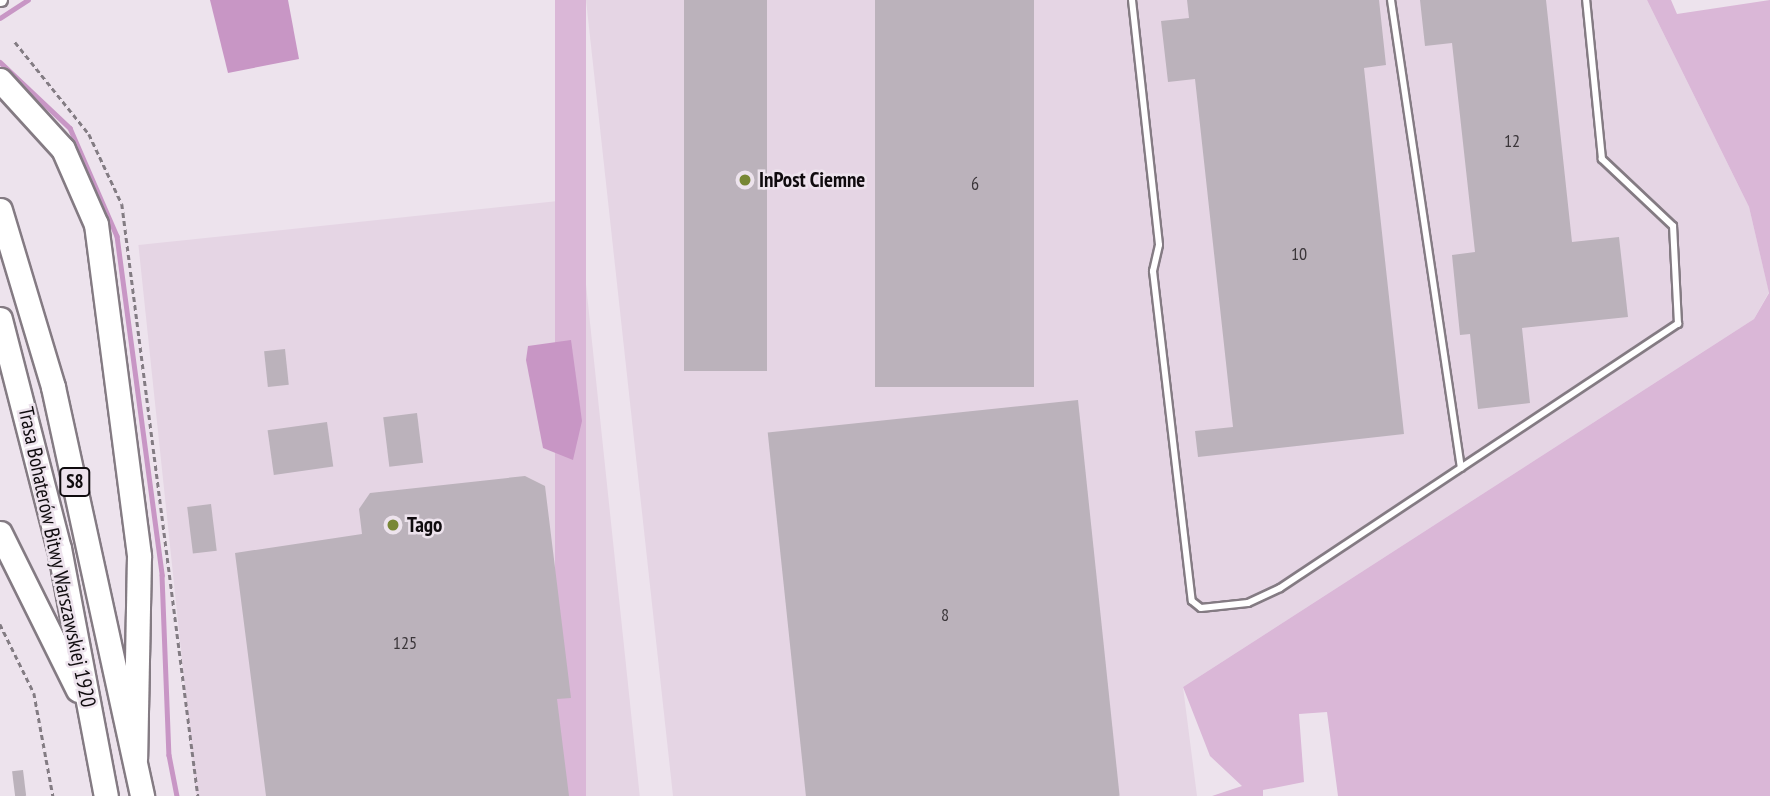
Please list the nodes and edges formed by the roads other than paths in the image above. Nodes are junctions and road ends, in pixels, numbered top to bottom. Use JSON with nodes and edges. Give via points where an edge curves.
{"nodes":[{"id":1,"x":1132,"y":0,"type":"edge"},
{"id":2,"x":1391,"y":0,"type":"edge"},
{"id":3,"x":1586,"y":0,"type":"edge"},
{"id":4,"x":0,"y":80,"type":"edge"},
{"id":5,"x":0,"y":210,"type":"edge"},
{"id":6,"x":0,"y":319,"type":"edge"},
{"id":7,"x":1461,"y":468,"type":"junction"},
{"id":8,"x":0,"y":533,"type":"edge"},
{"id":9,"x":90,"y":715,"type":"junction"},
{"id":10,"x":135,"y":758,"type":"junction"},
{"id":11,"x":106,"y":796,"type":"edge"},
{"id":12,"x":142,"y":796,"type":"edge"}],
"edges":[{"from":1,"to":7,"type":"lane","via":[[1159,245],[1153,271],[1195,606],[1264,597]]},
{"from":2,"to":7,"type":"lane"},
{"from":3,"to":7,"type":"lane","via":[[1602,159],[1673,226],[1681,318]]},
{"from":4,"to":10,"type":"highway","via":[[63,149],[96,224],[139,556]]},
{"from":5,"to":10,"type":"highway","name":"Trasa Bohaterów Bitwy Warszawskiej 1920","number":"S8","via":[[52,387]]},
{"from":6,"to":9,"type":"highway","name":"Trasa Bohaterów Bitwy Warszawskiej 1920","number":"S8","via":[[59,548]]},
{"from":8,"to":9,"type":"highway"},
{"from":9,"to":11,"type":"highway","name":"Trasa Bohaterów Bitwy Warszawskiej 1920","number":"S8"},
{"from":10,"to":12,"type":"highway","name":"Trasa Bohaterów Bitwy Warszawskiej 1920","number":"S8"}]}
